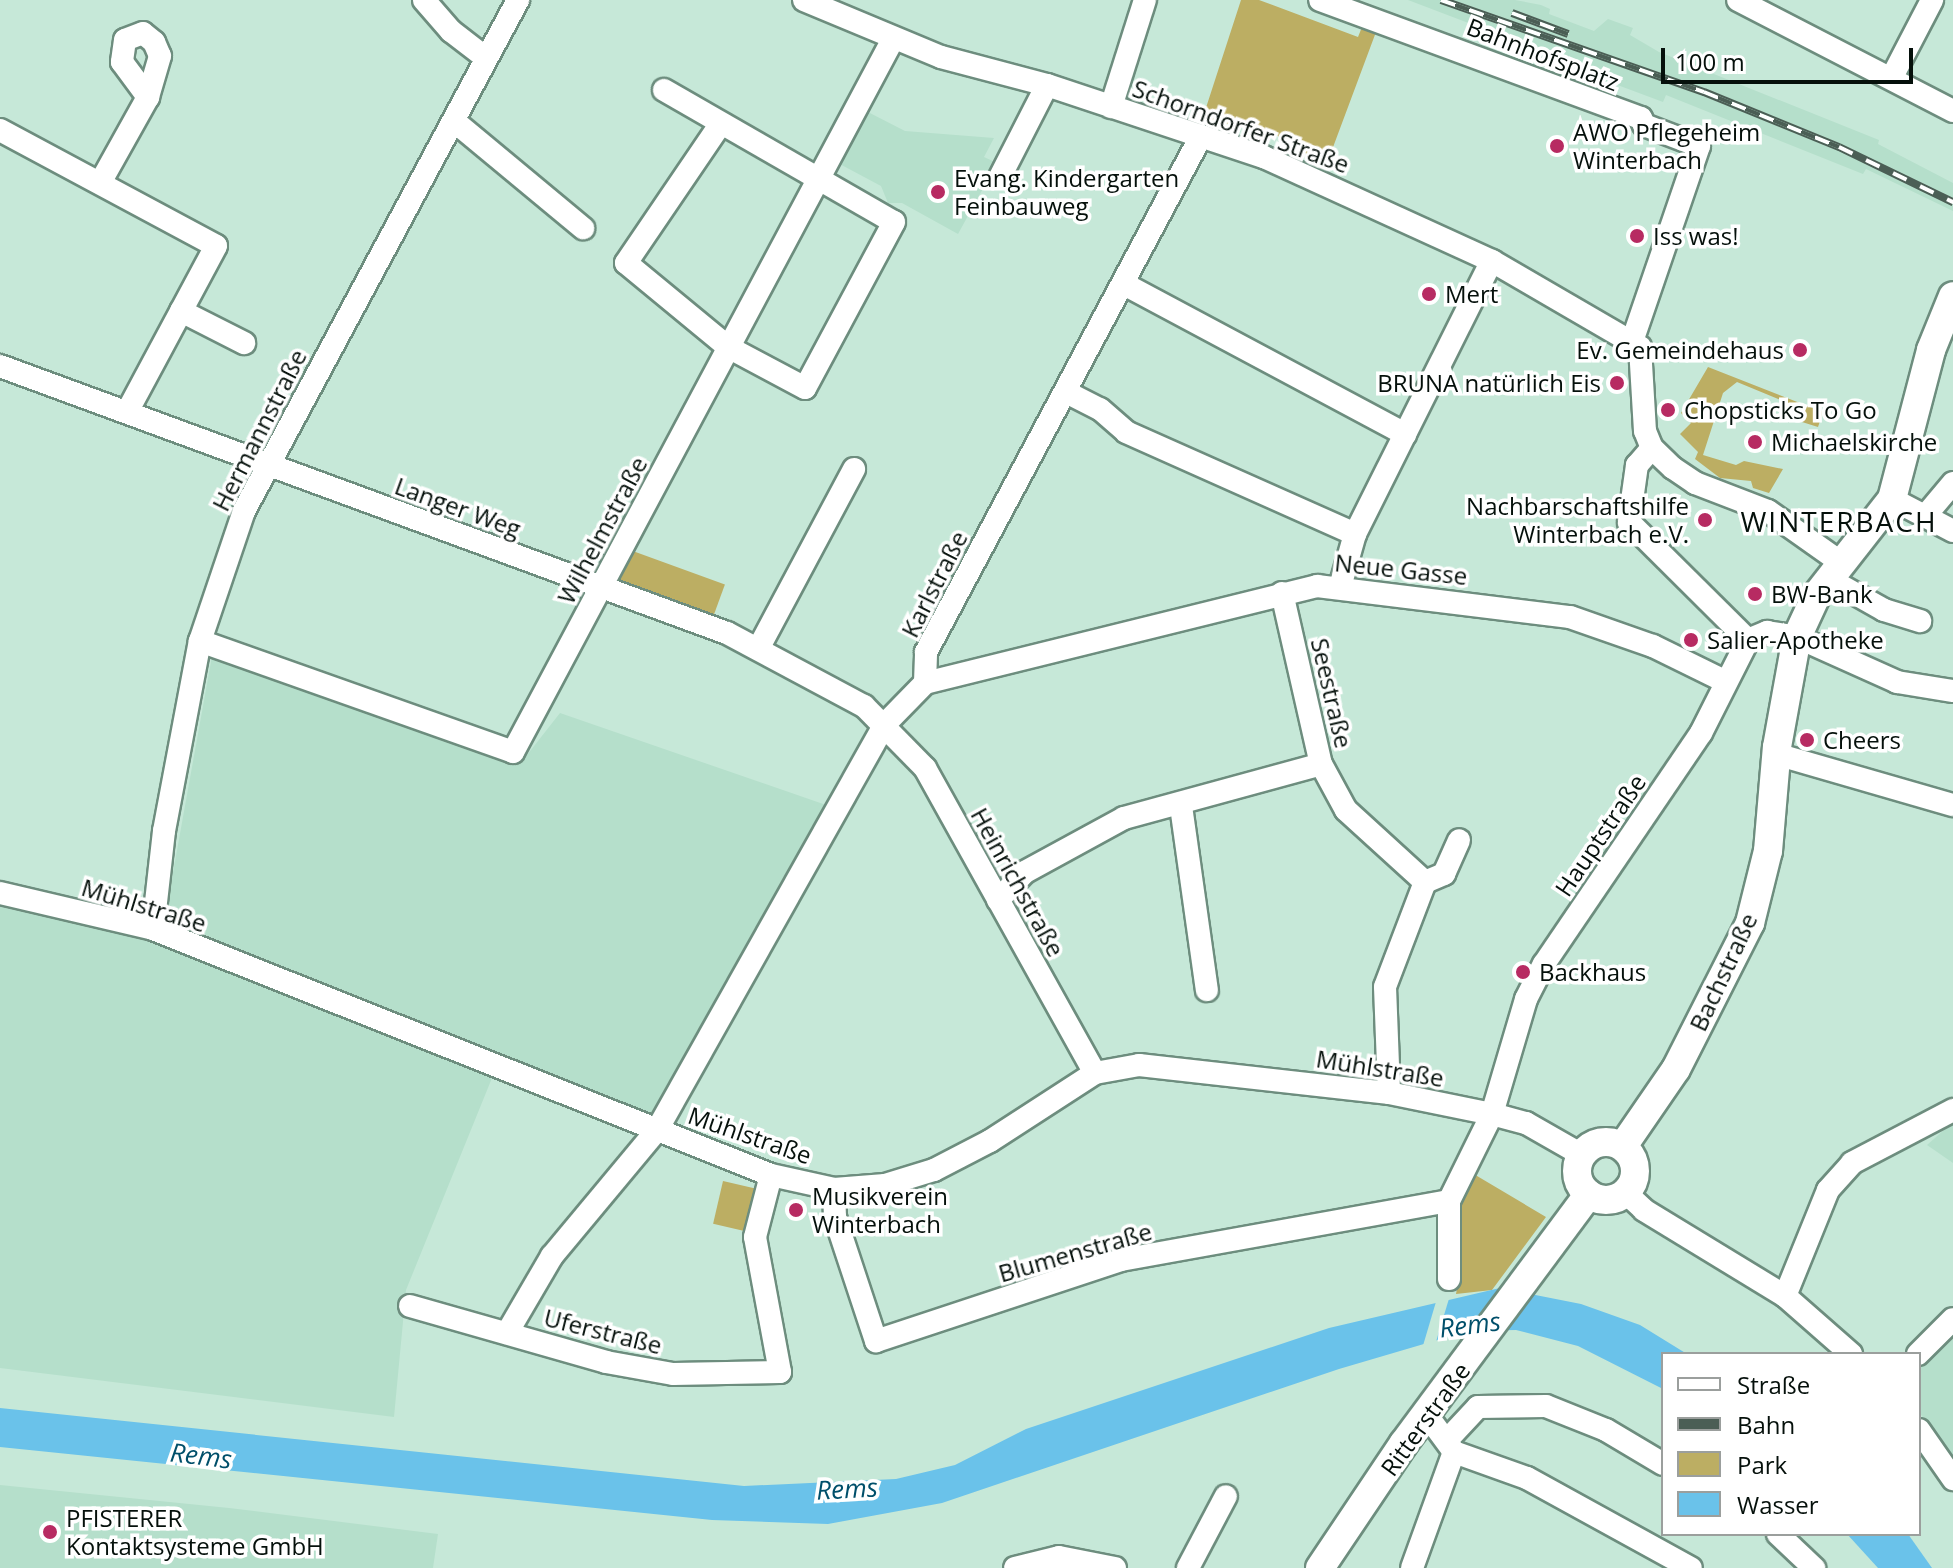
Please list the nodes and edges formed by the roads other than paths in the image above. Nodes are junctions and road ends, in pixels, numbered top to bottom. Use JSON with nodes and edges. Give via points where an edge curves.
{"nodes":[{"id":1,"x":424,"y":0,"type":"edge"},
{"id":2,"x":518,"y":0,"type":"edge"},
{"id":3,"x":1145,"y":0,"type":"edge"},
{"id":4,"x":1320,"y":0,"type":"edge"},
{"id":5,"x":1738,"y":0,"type":"edge"},
{"id":6,"x":1932,"y":0,"type":"edge"},
{"id":7,"x":817,"y":3,"type":"edge"},
{"id":8,"x":893,"y":39,"type":"junction"},
{"id":9,"x":486,"y":58,"type":"junction"},
{"id":10,"x":1892,"y":77,"type":"junction"},
{"id":11,"x":1047,"y":85,"type":"junction"},
{"id":12,"x":664,"y":90,"type":"dead end"},
{"id":13,"x":148,"y":97,"type":"dead end"},
{"id":14,"x":1111,"y":107,"type":"junction"},
{"id":15,"x":1953,"y":111,"type":"edge"},
{"id":16,"x":454,"y":121,"type":"junction"},
{"id":17,"x":719,"y":126,"type":"junction"},
{"id":18,"x":0,"y":130,"type":"edge"},
{"id":19,"x":1201,"y":136,"type":"junction"},
{"id":20,"x":819,"y":177,"type":"junction"},
{"id":21,"x":1000,"y":177,"type":"dead end"},
{"id":22,"x":100,"y":183,"type":"junction"},
{"id":23,"x":583,"y":228,"type":"dead end"},
{"id":24,"x":1492,"y":261,"type":"junction"},
{"id":25,"x":1124,"y":284,"type":"junction"},
{"id":26,"x":1953,"y":296,"type":"edge"},
{"id":27,"x":181,"y":311,"type":"junction"},
{"id":28,"x":244,"y":343,"type":"dead end"},
{"id":29,"x":1636,"y":343,"type":"junction"},
{"id":30,"x":728,"y":347,"type":"junction"},
{"id":31,"x":0,"y":366,"type":"edge"},
{"id":32,"x":1066,"y":392,"type":"junction"},
{"id":33,"x":127,"y":412,"type":"junction"},
{"id":34,"x":1405,"y":434,"type":"junction"},
{"id":35,"x":1652,"y":448,"type":"junction"},
{"id":36,"x":270,"y":465,"type":"junction"},
{"id":37,"x":854,"y":469,"type":"dead end"},
{"id":38,"x":1953,"y":483,"type":"edge"},
{"id":39,"x":1892,"y":499,"type":"junction"},
{"id":40,"x":1926,"y":515,"type":"junction"},
{"id":41,"x":1953,"y":531,"type":"edge"},
{"id":42,"x":1355,"y":534,"type":"junction"},
{"id":43,"x":1834,"y":570,"type":"junction"},
{"id":44,"x":601,"y":587,"type":"junction"},
{"id":45,"x":1340,"y":587,"type":"junction"},
{"id":46,"x":1282,"y":593,"type":"junction"},
{"id":47,"x":1920,"y":621,"type":"dead end"},
{"id":48,"x":1797,"y":637,"type":"junction"},
{"id":49,"x":1748,"y":640,"type":"junction"},
{"id":50,"x":200,"y":641,"type":"junction"},
{"id":51,"x":758,"y":649,"type":"junction"},
{"id":52,"x":1724,"y":681,"type":"junction"},
{"id":53,"x":925,"y":683,"type":"junction"},
{"id":54,"x":1953,"y":691,"type":"edge"},
{"id":55,"x":885,"y":724,"type":"junction"},
{"id":56,"x":1776,"y":754,"type":"junction"},
{"id":57,"x":1321,"y":764,"type":"junction"},
{"id":58,"x":1953,"y":805,"type":"edge"},
{"id":59,"x":1181,"y":806,"type":"junction"},
{"id":60,"x":1459,"y":840,"type":"dead end"},
{"id":61,"x":1425,"y":882,"type":"junction"},
{"id":62,"x":0,"y":893,"type":"edge"},
{"id":63,"x":998,"y":900,"type":"junction"},
{"id":64,"x":153,"y":929,"type":"junction"},
{"id":65,"x":1207,"y":990,"type":"dead end"},
{"id":66,"x":1095,"y":1073,"type":"junction"},
{"id":67,"x":1389,"y":1093,"type":"junction"},
{"id":68,"x":1953,"y":1110,"type":"edge"},
{"id":69,"x":1492,"y":1114,"type":"junction"},
{"id":70,"x":657,"y":1130,"type":"junction"},
{"id":71,"x":1623,"y":1146,"type":"junction"},
{"id":72,"x":1582,"y":1155,"type":"junction"},
{"id":73,"x":771,"y":1175,"type":"junction"},
{"id":74,"x":834,"y":1189,"type":"junction"},
{"id":75,"x":1626,"y":1193,"type":"junction"},
{"id":76,"x":1589,"y":1194,"type":"junction"},
{"id":77,"x":1449,"y":1201,"type":"junction"},
{"id":78,"x":1449,"y":1279,"type":"dead end"},
{"id":79,"x":1785,"y":1296,"type":"junction"},
{"id":80,"x":410,"y":1306,"type":"dead end"},
{"id":81,"x":1953,"y":1319,"type":"edge"},
{"id":82,"x":507,"y":1333,"type":"junction"},
{"id":83,"x":1849,"y":1352,"type":"edge"},
{"id":84,"x":1920,"y":1352,"type":"edge"},
{"id":85,"x":1426,"y":1414,"type":"junction"},
{"id":86,"x":1921,"y":1433,"type":"edge"},
{"id":87,"x":1451,"y":1445,"type":"junction"},
{"id":88,"x":1661,"y":1463,"type":"edge"},
{"id":89,"x":1953,"y":1479,"type":"edge"},
{"id":90,"x":1226,"y":1496,"type":"dead end"},
{"id":91,"x":1780,"y":1536,"type":"edge"},
{"id":92,"x":1038,"y":1564,"type":"edge"},
{"id":93,"x":1015,"y":1568,"type":"edge"},
{"id":94,"x":1115,"y":1568,"type":"edge"},
{"id":95,"x":1188,"y":1568,"type":"edge"},
{"id":96,"x":1320,"y":1568,"type":"edge"},
{"id":97,"x":1412,"y":1568,"type":"edge"},
{"id":98,"x":1691,"y":1568,"type":"edge"},
{"id":99,"x":1814,"y":1568,"type":"edge"}],
"edges":[{"from":1,"to":9,"type":"street","via":[[451,31]]},
{"from":2,"to":9,"type":"street","name":"Hermannstraße"},
{"from":3,"to":14,"type":"street"},
{"from":4,"to":29,"type":"street","name":"Bahnhofsplatz","via":[[1641,118],[1644,125],[1699,146]]},
{"from":5,"to":10,"type":"street"},
{"from":6,"to":10,"type":"street"},
{"from":7,"to":8,"type":"street","name":"Schorndorfer Straße"},
{"from":8,"to":11,"type":"street","name":"Schorndorfer Straße"},
{"from":8,"to":20,"type":"street","name":"Wilhelmstraße"},
{"from":9,"to":16,"type":"street","name":"Hermannstraße"},
{"from":10,"to":15,"type":"street"},
{"from":11,"to":14,"type":"street","name":"Schorndorfer Straße"},
{"from":11,"to":21,"type":"street"},
{"from":12,"to":17,"type":"street"},
{"from":13,"to":22,"type":"street"},
{"from":14,"to":19,"type":"street","name":"Schorndorfer Straße"},
{"from":16,"to":23,"type":"street"},
{"from":16,"to":36,"type":"street","name":"Hermannstraße"},
{"from":17,"to":20,"type":"street"},
{"from":17,"to":30,"type":"street","via":[[626,263]]},
{"from":18,"to":22,"type":"street"},
{"from":19,"to":24,"type":"street","name":"Schorndorfer Straße","via":[[1312,177]]},
{"from":19,"to":25,"type":"street","name":"Karlstraße"},
{"from":20,"to":30,"type":"street","name":"Wilhelmstraße"},
{"from":20,"to":30,"type":"street","via":[[894,222],[872,264],[805,388]]},
{"from":22,"to":27,"type":"street","via":[[216,246]]},
{"from":24,"to":29,"type":"street","name":"Schorndorfer Straße"},
{"from":24,"to":34,"type":"street"},
{"from":25,"to":32,"type":"street","name":"Karlstraße"},
{"from":25,"to":34,"type":"street"},
{"from":26,"to":39,"type":"main road","via":[[1931,350]]},
{"from":27,"to":28,"type":"street"},
{"from":27,"to":33,"type":"street"},
{"from":29,"to":35,"type":"street","via":[[1645,374],[1642,417]]},
{"from":30,"to":44,"type":"street","name":"Wilhelmstraße"},
{"from":31,"to":33,"type":"street","name":"Langer Weg"},
{"from":32,"to":42,"type":"street","via":[[1100,409],[1126,432]]},
{"from":32,"to":53,"type":"street","name":"Karlstraße","via":[[926,652]]},
{"from":33,"to":36,"type":"street","name":"Langer Weg"},
{"from":34,"to":42,"type":"street"},
{"from":35,"to":43,"type":"street","via":[[1695,483],[1768,511]]},
{"from":35,"to":49,"type":"street","via":[[1637,465],[1629,522]]},
{"from":36,"to":44,"type":"street","name":"Langer Weg"},
{"from":36,"to":50,"type":"street","name":"Hermannstraße","via":[[244,511]]},
{"from":37,"to":51,"type":"street"},
{"from":38,"to":40,"type":"street"},
{"from":39,"to":40,"type":"street"},
{"from":39,"to":43,"type":"main road","name":"Bachstraße"},
{"from":40,"to":41,"type":"street"},
{"from":42,"to":45,"type":"street"},
{"from":43,"to":47,"type":"street","via":[[1884,610]]},
{"from":43,"to":48,"type":"main road","name":"Bachstraße"},
{"from":44,"to":50,"type":"street","name":"Wilhelmstraße","via":[[513,752]]},
{"from":44,"to":51,"type":"street","name":"Langer Weg"},
{"from":45,"to":46,"type":"street","name":"Neue Gasse"},
{"from":45,"to":52,"type":"street","name":"Neue Gasse","via":[[1570,617],[1653,646]]},
{"from":46,"to":53,"type":"street","name":"Neue Gasse"},
{"from":46,"to":57,"type":"street","name":"Seestraße"},
{"from":48,"to":49,"type":"street","via":[[1767,632]]},
{"from":48,"to":54,"type":"street","via":[[1897,682]]},
{"from":48,"to":56,"type":"main road","name":"Bachstraße"},
{"from":49,"to":52,"type":"street","name":"Hauptstraße"},
{"from":50,"to":64,"type":"street","name":"Hermannstraße","via":[[164,831]]},
{"from":51,"to":55,"type":"street","name":"Langer Weg","via":[[823,681]]},
{"from":52,"to":69,"type":"street","name":"Hauptstraße","via":[[1701,733],[1544,964],[1526,999]]},
{"from":53,"to":55,"type":"street"},
{"from":55,"to":63,"type":"street","name":"Heinrichstraße","via":[[925,768]]},
{"from":55,"to":70,"type":"street"},
{"from":56,"to":58,"type":"street"},
{"from":56,"to":71,"type":"main road","name":"Bachstraße","via":[[1768,851],[1750,923],[1676,1069]]},
{"from":57,"to":59,"type":"street"},
{"from":57,"to":61,"type":"street","name":"Seestraße","via":[[1346,810]]},
{"from":59,"to":63,"type":"street","via":[[1124,818],[1025,872]]},
{"from":59,"to":65,"type":"street"},
{"from":60,"to":61,"type":"street","via":[[1444,874]]},
{"from":61,"to":67,"type":"street","via":[[1385,987]]},
{"from":62,"to":64,"type":"street","name":"Mühlstraße"},
{"from":63,"to":66,"type":"street","name":"Heinrichstraße"},
{"from":64,"to":70,"type":"street","name":"Mühlstraße"},
{"from":66,"to":67,"type":"street","name":"Mühlstraße","via":[[1139,1065]]},
{"from":66,"to":74,"type":"street","name":"Mühlstraße","via":[[934,1170],[885,1185]]},
{"from":67,"to":69,"type":"street","name":"Mühlstraße"},
{"from":68,"to":79,"type":"street","via":[[1852,1163],[1828,1190]]},
{"from":69,"to":72,"type":"street","via":[[1526,1123]]},
{"from":69,"to":77,"type":"street","name":"Hauptstraße"},
{"from":70,"to":73,"type":"street","name":"Mühlstraße"},
{"from":70,"to":82,"type":"street","via":[[552,1256]]},
{"from":71,"to":72,"type":"main road","via":[[1605,1141]]},
{"from":71,"to":75,"type":"main road","via":[[1636,1168]]},
{"from":72,"to":76,"type":"main road","via":[[1577,1171]]},
{"from":73,"to":74,"type":"street","name":"Mühlstraße"},
{"from":73,"to":82,"type":"street","name":"Uferstraße","via":[[755,1237],[780,1372],[673,1374],[606,1362]]},
{"from":74,"to":77,"type":"street","name":"Blumenstraße","via":[[835,1217],[876,1341],[1121,1260]]},
{"from":75,"to":76,"type":"main road","via":[[1608,1200]]},
{"from":75,"to":79,"type":"street","via":[[1644,1210]]},
{"from":76,"to":85,"type":"main road","name":"Ritterstraße"},
{"from":77,"to":78,"type":"street"},
{"from":79,"to":83,"type":"street"},
{"from":80,"to":82,"type":"street","name":"Uferstraße"},
{"from":81,"to":84,"type":"street"},
{"from":85,"to":87,"type":"street"},
{"from":85,"to":96,"type":"main road","name":"Ritterstraße"},
{"from":86,"to":89,"type":"street"},
{"from":87,"to":88,"type":"street","via":[[1478,1407],[1546,1406],[1606,1430]]},
{"from":87,"to":97,"type":"street"},
{"from":87,"to":98,"type":"street","via":[[1527,1478]]},
{"from":90,"to":95,"type":"street"},
{"from":91,"to":99,"type":"street"},
{"from":92,"to":93,"type":"street"},
{"from":92,"to":94,"type":"street","via":[[1059,1557]]}]}
